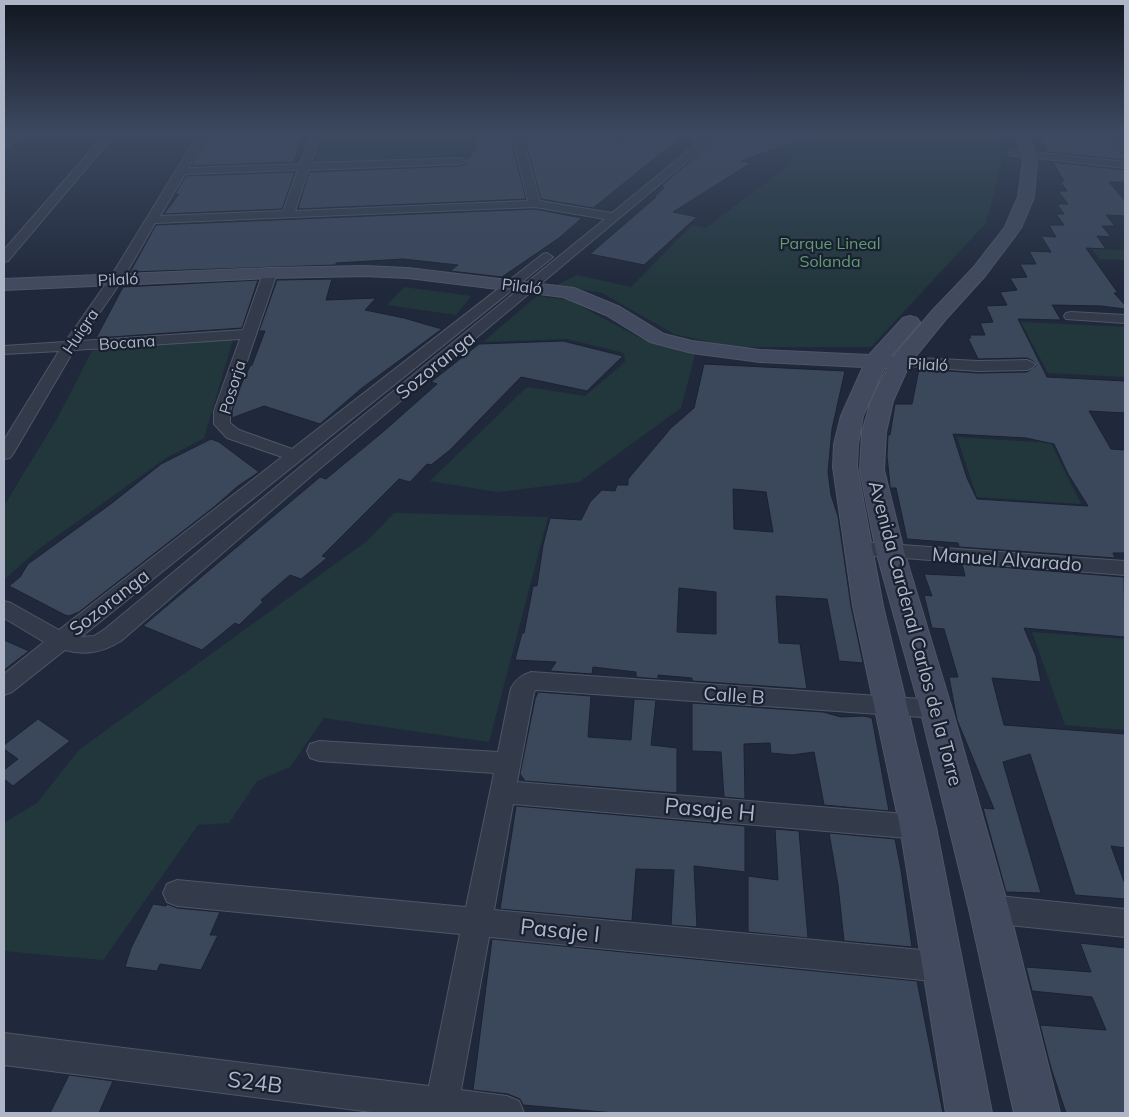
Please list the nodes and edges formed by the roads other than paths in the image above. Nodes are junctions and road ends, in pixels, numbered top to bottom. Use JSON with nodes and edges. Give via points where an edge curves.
{"nodes":[{"id":1,"x":66,"y":185,"type":"edge"},
{"id":2,"x":172,"y":185,"type":"edge"},
{"id":3,"x":298,"y":185,"type":"edge"},
{"id":4,"x":530,"y":185,"type":"edge"},
{"id":5,"x":641,"y":185,"type":"edge"},
{"id":6,"x":647,"y":185,"type":"edge"},
{"id":7,"x":1025,"y":185,"type":"edge"},
{"id":8,"x":535,"y":204,"type":"junction"},
{"id":9,"x":288,"y":213,"type":"junction"},
{"id":10,"x":606,"y":216,"type":"junction"},
{"id":11,"x":152,"y":220,"type":"junction"},
{"id":12,"x":4,"y":258,"type":"edge"},
{"id":13,"x":270,"y":273,"type":"junction"},
{"id":14,"x":951,"y":275,"type":"dead end"},
{"id":15,"x":116,"y":279,"type":"junction"},
{"id":16,"x":4,"y":285,"type":"edge"},
{"id":17,"x":522,"y":285,"type":"junction"},
{"id":18,"x":1072,"y":316,"type":"dead end"},
{"id":19,"x":1125,"y":319,"type":"edge"},
{"id":20,"x":249,"y":334,"type":"junction"},
{"id":21,"x":69,"y":346,"type":"junction"},
{"id":22,"x":436,"y":346,"type":"junction"},
{"id":23,"x":4,"y":350,"type":"edge"},
{"id":24,"x":453,"y":351,"type":"junction"},
{"id":25,"x":888,"y":361,"type":"junction"},
{"id":26,"x":1027,"y":365,"type":"dead end"},
{"id":27,"x":4,"y":454,"type":"edge"},
{"id":28,"x":295,"y":456,"type":"junction"},
{"id":29,"x":859,"y":549,"type":"junction"},
{"id":30,"x":890,"y":551,"type":"junction"},
{"id":31,"x":1125,"y":568,"type":"edge"},
{"id":32,"x":4,"y":608,"type":"edge"},
{"id":33,"x":60,"y":641,"type":"junction"},
{"id":34,"x":4,"y":686,"type":"edge"},
{"id":35,"x":891,"y":707,"type":"junction"},
{"id":36,"x":936,"y":710,"type":"junction"},
{"id":37,"x":319,"y":752,"type":"dead end"},
{"id":38,"x":508,"y":763,"type":"junction"},
{"id":39,"x":502,"y":792,"type":"junction"},
{"id":40,"x":918,"y":827,"type":"junction"},
{"id":41,"x":177,"y":894,"type":"dead end"},
{"id":42,"x":989,"y":909,"type":"junction"},
{"id":43,"x":477,"y":922,"type":"junction"},
{"id":44,"x":1125,"y":923,"type":"edge"},
{"id":45,"x":943,"y":967,"type":"junction"},
{"id":46,"x":4,"y":1049,"type":"edge"},
{"id":47,"x":441,"y":1110,"type":"edge"},
{"id":48,"x":507,"y":1113,"type":"edge"},
{"id":49,"x":969,"y":1113,"type":"edge"},
{"id":50,"x":1037,"y":1113,"type":"edge"}],
"edges":[{"from":1,"to":12,"type":"street"},
{"from":2,"to":11,"type":"street","name":"Huigra"},
{"from":3,"to":9,"type":"street"},
{"from":4,"to":8,"type":"street"},
{"from":5,"to":10,"type":"street","name":"Sozoranga"},
{"from":6,"to":10,"type":"street","name":"Sozoranga"},
{"from":7,"to":25,"type":"street","name":"Avenida Cardenal Carlos de la Torre","via":[[1026,197],[1013,228]]},
{"from":8,"to":9,"type":"street"},
{"from":8,"to":10,"type":"street"},
{"from":9,"to":11,"type":"street"},
{"from":10,"to":17,"type":"street","name":"Sozoranga"},
{"from":11,"to":15,"type":"street","name":"Huigra"},
{"from":13,"to":15,"type":"street","name":"Pilaló"},
{"from":13,"to":17,"type":"street","name":"Pilaló","via":[[408,273]]},
{"from":13,"to":20,"type":"street","name":"Posorja"},
{"from":14,"to":25,"type":"street","name":"Avenida Cardenal Carlos de la Torre"},
{"from":15,"to":16,"type":"street","name":"Pilaló"},
{"from":15,"to":21,"type":"street","name":"Huigra"},
{"from":17,"to":22,"type":"street","name":"Sozoranga"},
{"from":17,"to":24,"type":"street","name":"Sozoranga"},
{"from":17,"to":25,"type":"street","name":"Pilaló","via":[[579,295],[657,338],[692,347],[760,356]]},
{"from":18,"to":19,"type":"street"},
{"from":20,"to":21,"type":"street","name":"Bocana"},
{"from":20,"to":28,"type":"street","name":"Posorja","via":[[222,412],[222,424],[233,434]]},
{"from":21,"to":23,"type":"street","name":"Bocana"},
{"from":21,"to":27,"type":"street","name":"Huigra"},
{"from":22,"to":24,"type":"street"},
{"from":22,"to":28,"type":"street","name":"Sozoranga"},
{"from":24,"to":33,"type":"street","name":"Sozoranga","via":[[303,473],[113,635],[87,646]]},
{"from":25,"to":26,"type":"street","name":"Pilaló"},
{"from":25,"to":29,"type":"street","name":"Avenida Cardenal Carlos de la Torre","via":[[852,416],[846,444],[845,467]]},
{"from":25,"to":30,"type":"street","name":"Avenida Cardenal Carlos de la Torre","via":[[874,432],[872,470]]},
{"from":28,"to":33,"type":"street","name":"Sozoranga"},
{"from":29,"to":30,"type":"street","name":"Manuel Alvarado"},
{"from":29,"to":35,"type":"street","name":"Avenida Cardenal Carlos de la Torre"},
{"from":30,"to":31,"type":"street","name":"Manuel Alvarado"},
{"from":30,"to":36,"type":"street","name":"Avenida Cardenal Carlos de la Torre"},
{"from":32,"to":33,"type":"street"},
{"from":33,"to":34,"type":"street"},
{"from":35,"to":36,"type":"street","name":"Calle B"},
{"from":35,"to":38,"type":"street","name":"Calle B","via":[[531,681],[523,688]]},
{"from":35,"to":40,"type":"street","name":"Avenida Cardenal Carlos de la Torre"},
{"from":36,"to":42,"type":"street","name":"Avenida Cardenal Carlos de la Torre"},
{"from":37,"to":38,"type":"street"},
{"from":38,"to":39,"type":"street"},
{"from":39,"to":40,"type":"street","name":"Pasaje H"},
{"from":39,"to":43,"type":"street"},
{"from":40,"to":45,"type":"street","name":"Avenida Cardenal Carlos de la Torre"},
{"from":41,"to":43,"type":"street","name":"Pasaje I"},
{"from":42,"to":44,"type":"street"},
{"from":42,"to":50,"type":"street","name":"Avenida Cardenal Carlos de la Torre"},
{"from":43,"to":45,"type":"street","name":"Pasaje I"},
{"from":43,"to":47,"type":"street"},
{"from":45,"to":49,"type":"street","name":"Avenida Cardenal Carlos de la Torre"},
{"from":46,"to":47,"type":"street","name":"S24B"},
{"from":47,"to":48,"type":"street","name":"S24B"}]}
